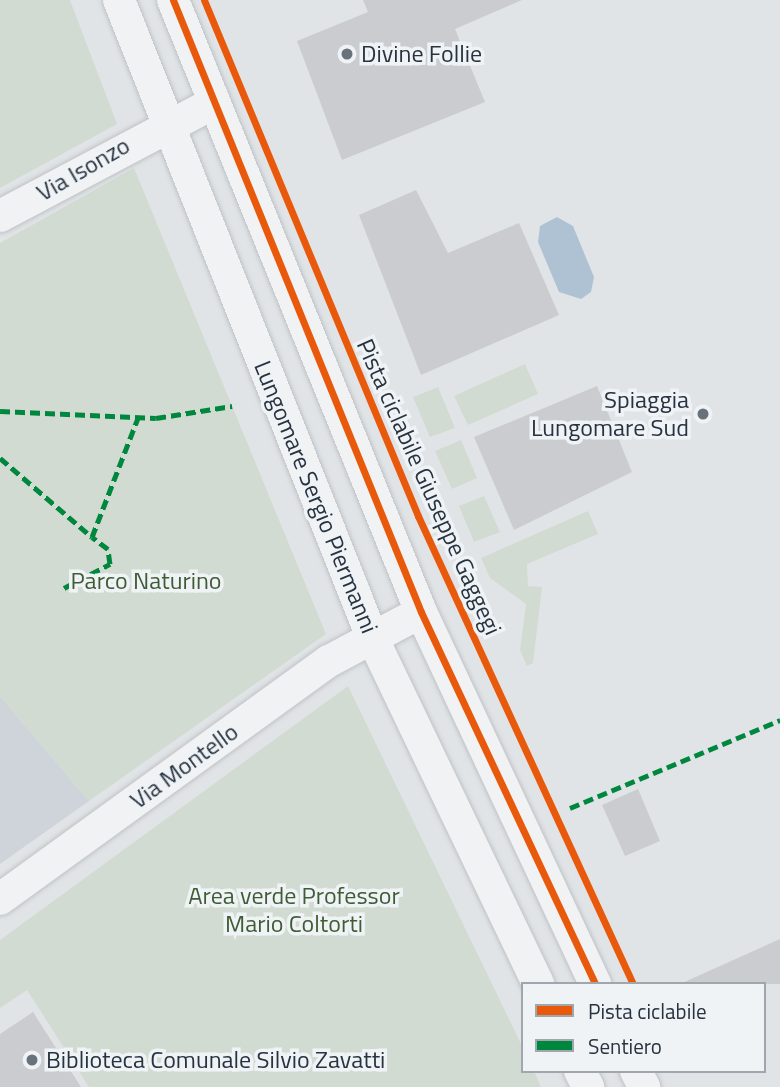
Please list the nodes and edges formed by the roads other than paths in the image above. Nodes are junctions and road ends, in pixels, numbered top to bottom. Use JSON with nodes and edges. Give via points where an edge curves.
{"nodes":[{"id":1,"x":119,"y":0,"type":"edge"},
{"id":2,"x":173,"y":0,"type":"edge"},
{"id":3,"x":213,"y":103,"type":"junction"},
{"id":4,"x":166,"y":122,"type":"junction"},
{"id":5,"x":0,"y":216,"type":"edge"},
{"id":6,"x":421,"y":612,"type":"junction"},
{"id":7,"x":372,"y":637,"type":"junction"},
{"id":8,"x":0,"y":899,"type":"edge"},
{"id":9,"x":537,"y":982,"type":"edge"},
{"id":10,"x":594,"y":982,"type":"edge"}],
"edges":[{"from":1,"to":4,"type":"street","name":"Lungomare Sergio Piermanni"},
{"from":2,"to":3,"type":"street"},
{"from":3,"to":4,"type":"street","name":"Via Isonzo"},
{"from":3,"to":6,"type":"street"},
{"from":4,"to":5,"type":"street","name":"Via Isonzo"},
{"from":4,"to":7,"type":"street","name":"Lungomare Sergio Piermanni"},
{"from":6,"to":7,"type":"street","name":"Via Montello"},
{"from":6,"to":10,"type":"street"},
{"from":7,"to":8,"type":"street","name":"Via Montello"},
{"from":7,"to":9,"type":"street","name":"Lungomare Sergio Piermanni"}]}
